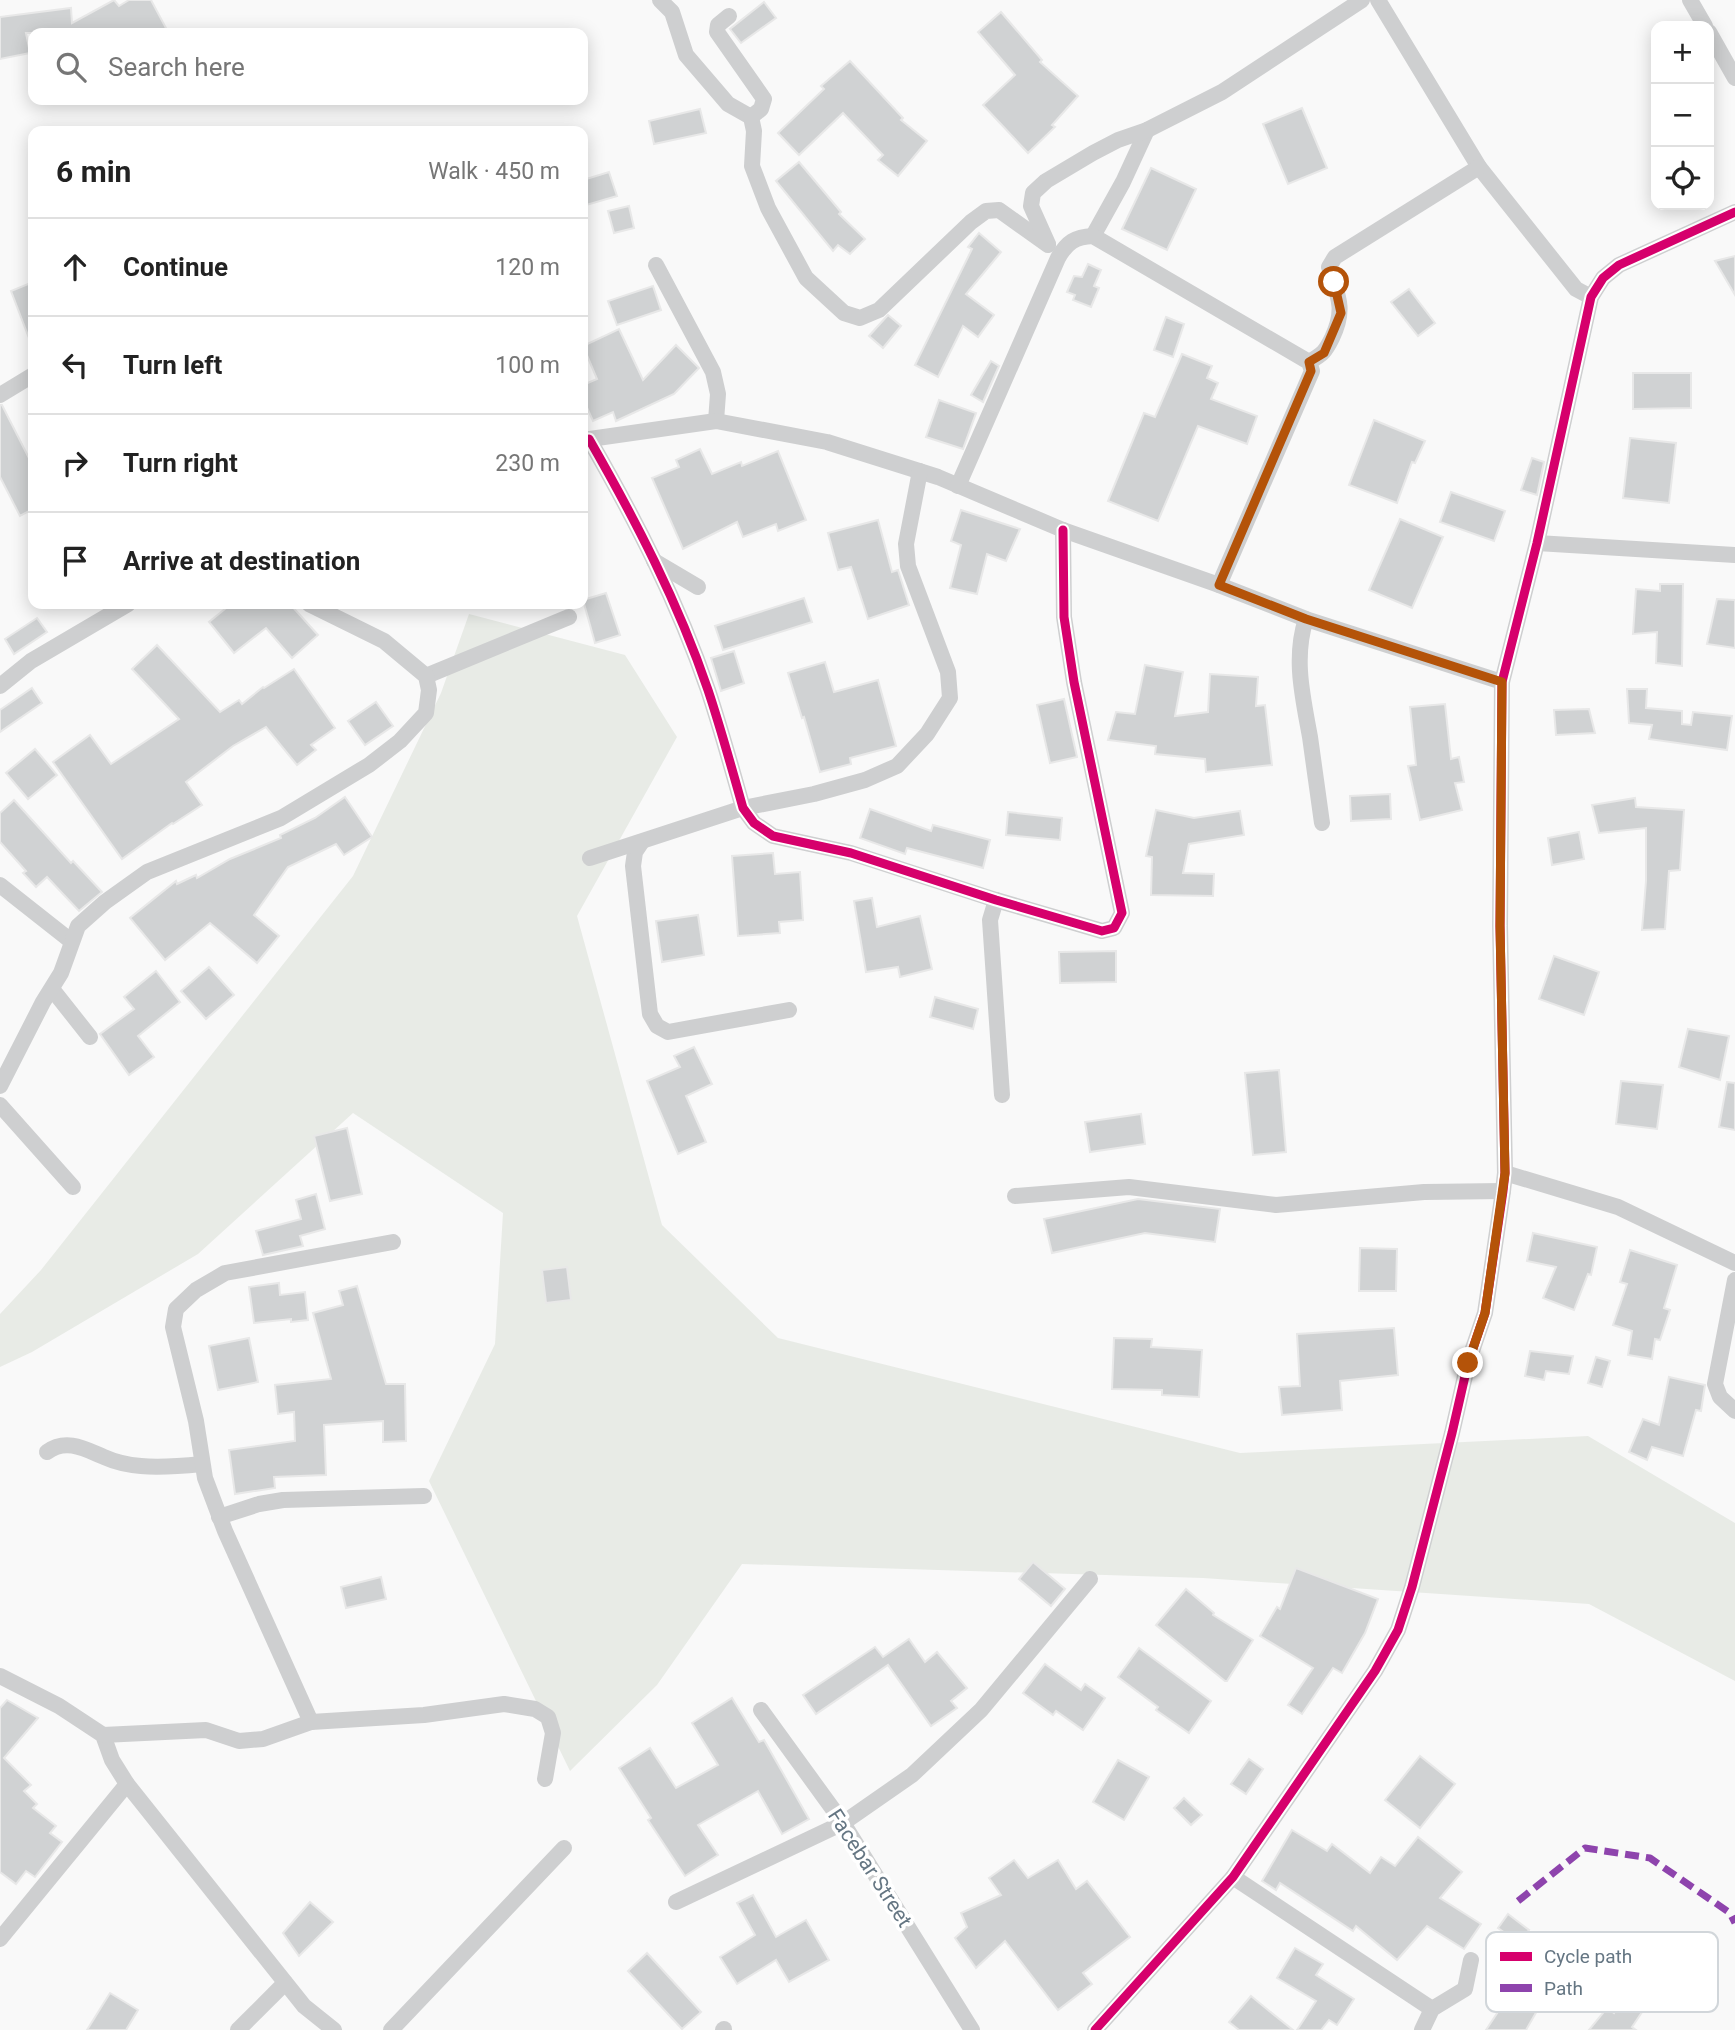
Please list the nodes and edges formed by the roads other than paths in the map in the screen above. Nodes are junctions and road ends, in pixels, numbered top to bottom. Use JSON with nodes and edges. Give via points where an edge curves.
{"nodes":[{"id":1,"x":660,"y":0,"type":"edge"},
{"id":2,"x":1362,"y":0,"type":"edge"},
{"id":3,"x":1378,"y":0,"type":"edge"},
{"id":4,"x":1690,"y":0,"type":"edge"},
{"id":5,"x":730,"y":16,"type":"dead end"},
{"id":6,"x":1702,"y":21,"type":"edge"},
{"id":7,"x":1714,"y":41,"type":"edge"},
{"id":8,"x":1735,"y":78,"type":"edge"},
{"id":9,"x":751,"y":117,"type":"junction"},
{"id":10,"x":1147,"y":130,"type":"junction"},
{"id":11,"x":1479,"y":167,"type":"junction"},
{"id":12,"x":1735,"y":212,"type":"edge"},
{"id":13,"x":1093,"y":236,"type":"junction"},
{"id":14,"x":1053,"y":251,"type":"junction"},
{"id":15,"x":656,"y":265,"type":"dead end"},
{"id":16,"x":1591,"y":297,"type":"junction"},
{"id":17,"x":1309,"y":362,"type":"junction"},
{"id":18,"x":28,"y":378,"type":"edge"},
{"id":19,"x":0,"y":395,"type":"edge"},
{"id":20,"x":716,"y":421,"type":"junction"},
{"id":21,"x":588,"y":440,"type":"edge"},
{"id":22,"x":588,"y":443,"type":"edge"},
{"id":23,"x":920,"y":471,"type":"junction"},
{"id":24,"x":958,"y":486,"type":"junction"},
{"id":25,"x":1062,"y":530,"type":"junction"},
{"id":26,"x":1537,"y":543,"type":"junction"},
{"id":27,"x":1735,"y":555,"type":"edge"},
{"id":28,"x":654,"y":561,"type":"junction"},
{"id":29,"x":1219,"y":585,"type":"junction"},
{"id":30,"x":698,"y":587,"type":"dead end"},
{"id":31,"x":119,"y":609,"type":"edge"},
{"id":32,"x":319,"y":609,"type":"edge"},
{"id":33,"x":569,"y":617,"type":"dead end"},
{"id":34,"x":1306,"y":619,"type":"junction"},
{"id":35,"x":426,"y":676,"type":"junction"},
{"id":36,"x":1502,"y":682,"type":"junction"},
{"id":37,"x":0,"y":686,"type":"edge"},
{"id":38,"x":743,"y":808,"type":"junction"},
{"id":39,"x":1322,"y":823,"type":"dead end"},
{"id":40,"x":641,"y":843,"type":"junction"},
{"id":41,"x":590,"y":858,"type":"dead end"},
{"id":42,"x":0,"y":885,"type":"edge"},
{"id":43,"x":996,"y":900,"type":"junction"},
{"id":44,"x":71,"y":941,"type":"junction"},
{"id":45,"x":52,"y":989,"type":"junction"},
{"id":46,"x":789,"y":1010,"type":"dead end"},
{"id":47,"x":90,"y":1037,"type":"dead end"},
{"id":48,"x":0,"y":1086,"type":"edge"},
{"id":49,"x":1002,"y":1095,"type":"dead end"},
{"id":50,"x":0,"y":1105,"type":"edge"},
{"id":51,"x":1505,"y":1173,"type":"junction"},
{"id":52,"x":73,"y":1187,"type":"dead end"},
{"id":53,"x":1503,"y":1191,"type":"junction"},
{"id":54,"x":1015,"y":1196,"type":"dead end"},
{"id":55,"x":393,"y":1242,"type":"dead end"},
{"id":56,"x":1735,"y":1263,"type":"edge"},
{"id":57,"x":1735,"y":1280,"type":"edge"},
{"id":58,"x":1735,"y":1411,"type":"edge"},
{"id":59,"x":47,"y":1452,"type":"dead end"},
{"id":60,"x":202,"y":1464,"type":"junction"},
{"id":61,"x":424,"y":1496,"type":"dead end"},
{"id":62,"x":219,"y":1517,"type":"junction"},
{"id":63,"x":1090,"y":1579,"type":"dead end"},
{"id":64,"x":0,"y":1676,"type":"edge"},
{"id":65,"x":761,"y":1710,"type":"dead end"},
{"id":66,"x":311,"y":1722,"type":"junction"},
{"id":67,"x":103,"y":1735,"type":"junction"},
{"id":68,"x":545,"y":1779,"type":"dead end"},
{"id":69,"x":127,"y":1784,"type":"junction"},
{"id":70,"x":843,"y":1823,"type":"junction"},
{"id":71,"x":564,"y":1847,"type":"dead end"},
{"id":72,"x":1233,"y":1877,"type":"junction"},
{"id":73,"x":676,"y":1902,"type":"dead end"},
{"id":74,"x":0,"y":1939,"type":"edge"},
{"id":75,"x":1471,"y":1960,"type":"dead end"},
{"id":76,"x":285,"y":1983,"type":"junction"},
{"id":77,"x":1432,"y":2009,"type":"junction"},
{"id":78,"x":239,"y":2030,"type":"edge"},
{"id":79,"x":334,"y":2030,"type":"edge"},
{"id":80,"x":391,"y":2030,"type":"edge"},
{"id":81,"x":972,"y":2030,"type":"edge"},
{"id":82,"x":1095,"y":2030,"type":"edge"},
{"id":83,"x":1422,"y":2030,"type":"edge"}],
"edges":[{"from":1,"to":9,"type":"street","via":[[672,12],[686,55],[728,104]]},
{"from":2,"to":10,"type":"street","via":[[1222,92]]},
{"from":3,"to":11,"type":"street"},
{"from":4,"to":6,"type":"street"},
{"from":5,"to":9,"type":"street","via":[[718,25],[717,32],[764,99]]},
{"from":7,"to":8,"type":"street"},
{"from":9,"to":14,"type":"street","via":[[752,166],[768,208],[806,278],[844,313],[860,318],[879,310],[986,211],[999,210]]},
{"from":10,"to":13,"type":"street"},
{"from":10,"to":14,"type":"street","via":[[1093,153],[1045,181],[1034,193],[1031,206]]},
{"from":11,"to":16,"type":"street","via":[[1576,289]]},
{"from":11,"to":17,"type":"street","via":[[1335,257],[1329,267],[1341,313],[1324,353]]},
{"from":12,"to":16,"type":"street","via":[[1619,265],[1602,278]]},
{"from":13,"to":14,"type":"street","via":[[1079,237]]},
{"from":13,"to":17,"type":"street"},
{"from":14,"to":24,"type":"street"},
{"from":15,"to":20,"type":"street","via":[[713,372],[718,394]]},
{"from":16,"to":26,"type":"street"},
{"from":17,"to":29,"type":"street","via":[[1311,371]]},
{"from":18,"to":19,"type":"street"},
{"from":20,"to":21,"type":"street"},
{"from":20,"to":23,"type":"street","via":[[827,442]]},
{"from":22,"to":28,"type":"street"},
{"from":23,"to":24,"type":"street"},
{"from":23,"to":38,"type":"street","via":[[906,544],[908,566],[948,672],[950,698],[927,734],[897,766],[814,794]]},
{"from":24,"to":25,"type":"street"},
{"from":25,"to":29,"type":"street"},
{"from":25,"to":43,"type":"street","via":[[1064,617],[1074,682],[1122,913],[1114,928],[1102,931]]},
{"from":26,"to":27,"type":"street"},
{"from":26,"to":36,"type":"street"},
{"from":28,"to":30,"type":"street"},
{"from":28,"to":38,"type":"street","via":[[707,688]]},
{"from":29,"to":34,"type":"street"},
{"from":31,"to":37,"type":"street","via":[[31,661]]},
{"from":32,"to":35,"type":"street","via":[[384,642]]},
{"from":33,"to":35,"type":"street"},
{"from":34,"to":36,"type":"street"},
{"from":34,"to":39,"type":"street","via":[[1299,658]]},
{"from":35,"to":44,"type":"street","via":[[426,713],[369,765],[281,817],[147,872],[78,926]]},
{"from":36,"to":51,"type":"street"},
{"from":38,"to":40,"type":"street"},
{"from":38,"to":43,"type":"street","via":[[773,836],[851,853]]},
{"from":40,"to":41,"type":"street"},
{"from":40,"to":46,"type":"street","via":[[633,866],[650,1014],[657,1026],[668,1032]]},
{"from":42,"to":44,"type":"street"},
{"from":43,"to":49,"type":"street","via":[[990,920]]},
{"from":44,"to":45,"type":"street"},
{"from":45,"to":47,"type":"street"},
{"from":45,"to":48,"type":"street"},
{"from":50,"to":52,"type":"street"},
{"from":51,"to":53,"type":"street"},
{"from":51,"to":56,"type":"street","via":[[1618,1207]]},
{"from":53,"to":54,"type":"street","via":[[1424,1192],[1276,1205],[1129,1187]]},
{"from":53,"to":72,"type":"street","via":[[1485,1313],[1398,1630],[1375,1671]]},
{"from":55,"to":60,"type":"street","via":[[225,1273],[176,1309],[173,1327],[197,1422]]},
{"from":57,"to":58,"type":"street","via":[[1715,1384],[1720,1397]]},
{"from":59,"to":60,"type":"street","via":[[68,1445],[140,1466]]},
{"from":60,"to":62,"type":"street"},
{"from":61,"to":62,"type":"street","via":[[283,1500]]},
{"from":62,"to":66,"type":"street"},
{"from":63,"to":70,"type":"street","via":[[981,1710],[912,1775]]},
{"from":64,"to":67,"type":"street"},
{"from":65,"to":70,"type":"street","name":"Facebar Street"},
{"from":66,"to":67,"type":"street","via":[[263,1739],[239,1741],[206,1730]]},
{"from":66,"to":68,"type":"street","via":[[505,1704],[535,1709],[548,1717],[554,1733]]},
{"from":67,"to":69,"type":"street"},
{"from":69,"to":74,"type":"street"},
{"from":69,"to":76,"type":"street"},
{"from":70,"to":73,"type":"street"},
{"from":70,"to":81,"type":"street","name":"Facebar Street"},
{"from":71,"to":80,"type":"street"},
{"from":72,"to":77,"type":"street"},
{"from":72,"to":82,"type":"street"},
{"from":75,"to":77,"type":"street","via":[[1465,1989]]},
{"from":76,"to":78,"type":"street"},
{"from":76,"to":79,"type":"street"},
{"from":77,"to":83,"type":"street"}]}
